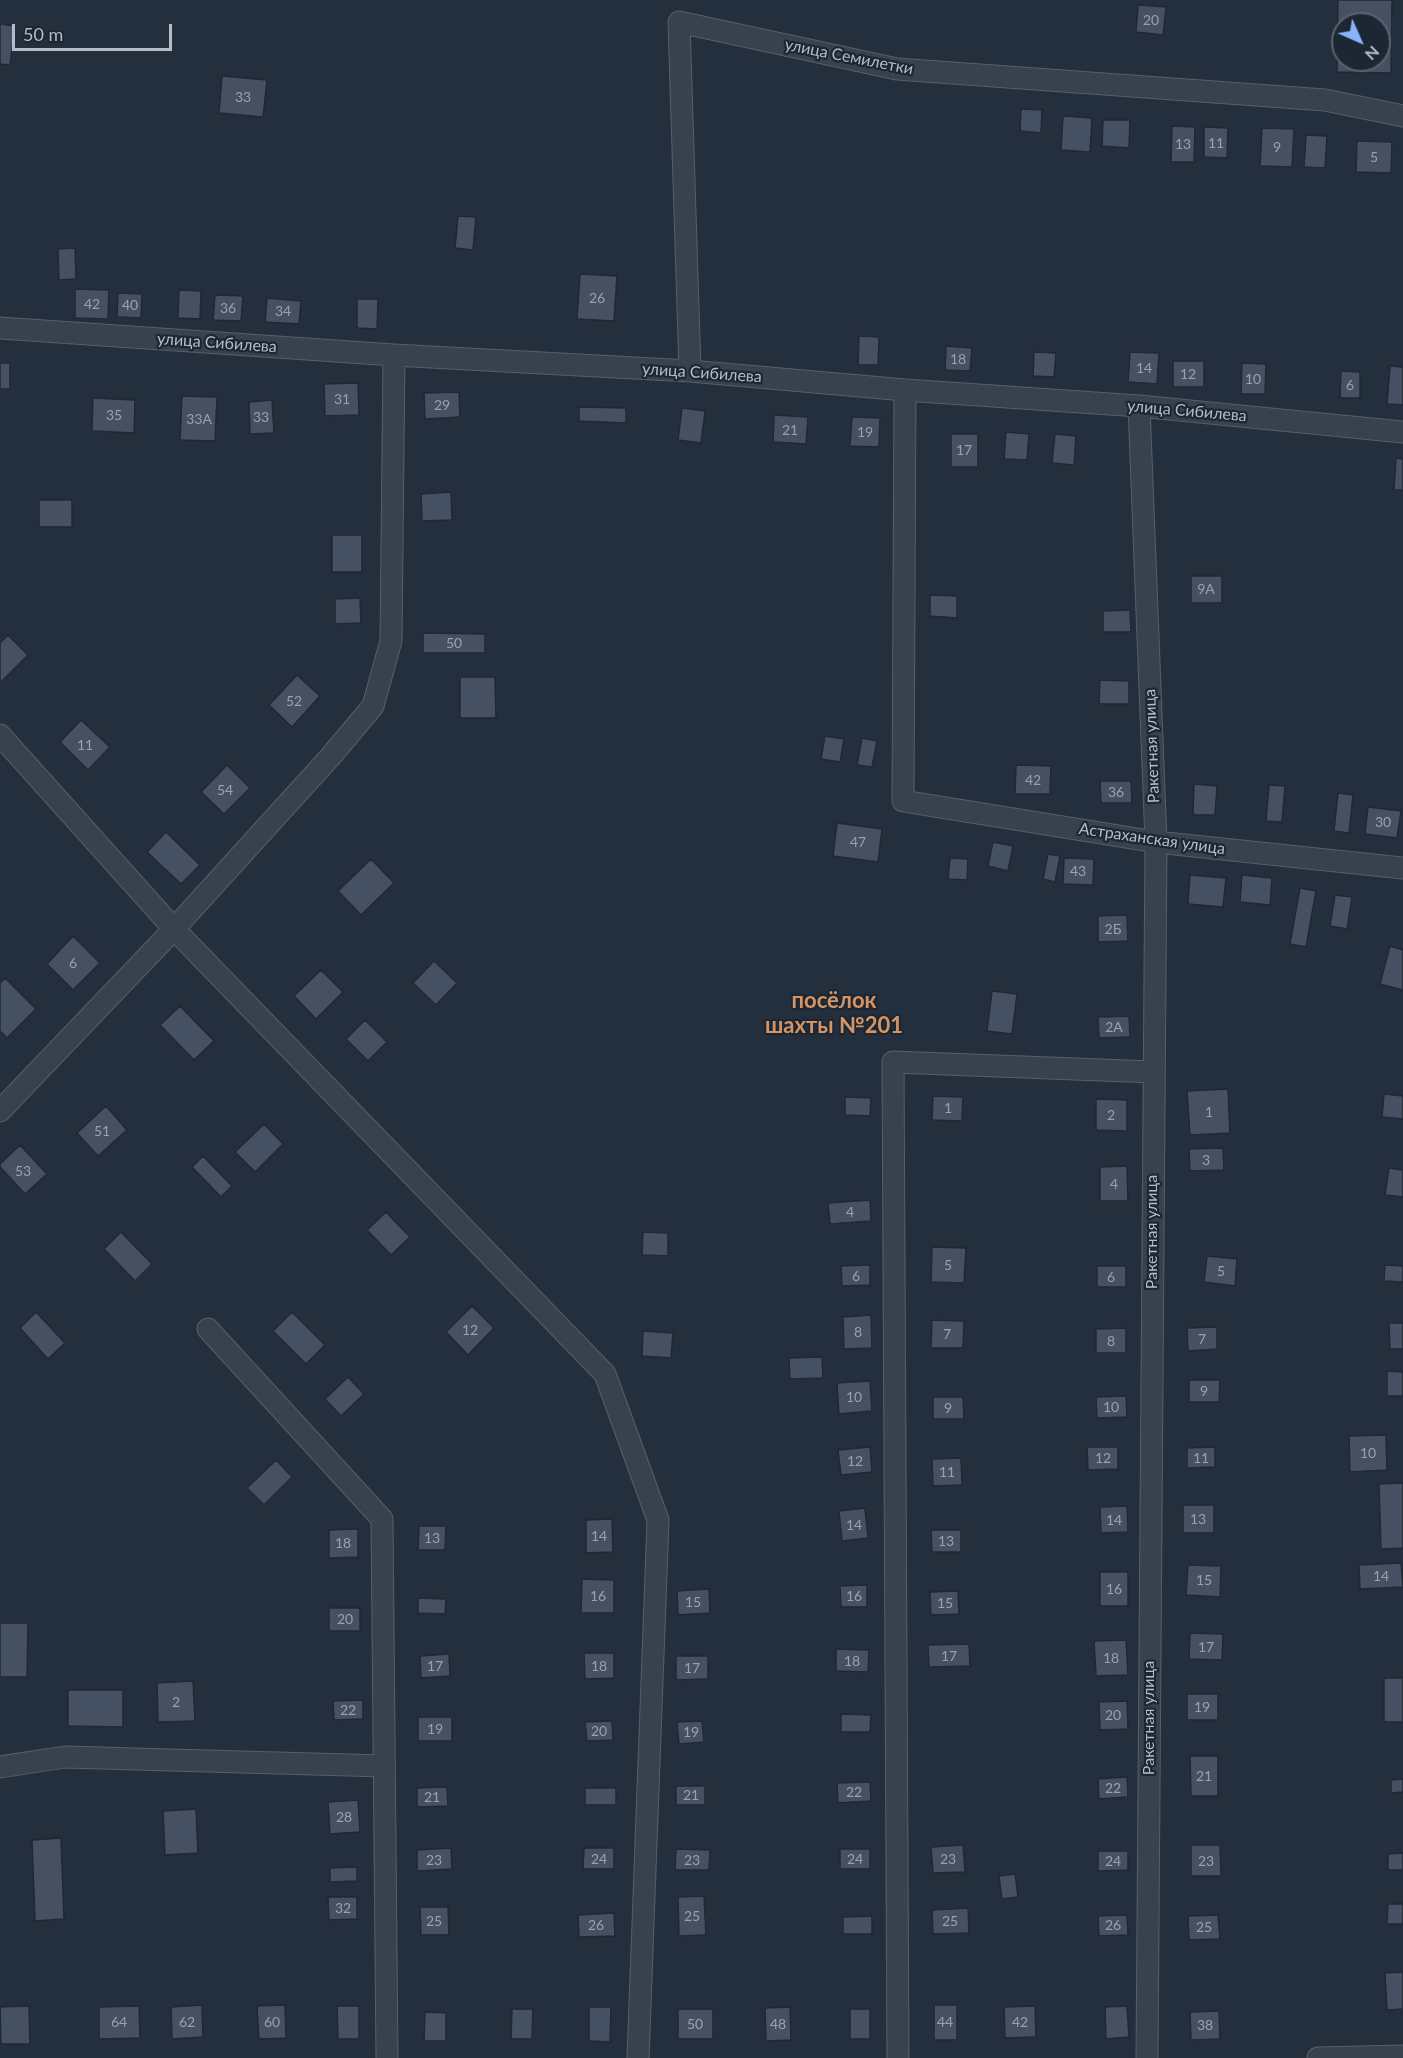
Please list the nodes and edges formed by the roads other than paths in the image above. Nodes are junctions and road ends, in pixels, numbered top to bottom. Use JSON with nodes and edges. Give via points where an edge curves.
{"nodes":[{"id":1,"x":1403,"y":116,"type":"edge"},
{"id":2,"x":0,"y":328,"type":"edge"},
{"id":3,"x":394,"y":355,"type":"junction"},
{"id":4,"x":690,"y":371,"type":"junction"},
{"id":5,"x":905,"y":390,"type":"junction"},
{"id":6,"x":1139,"y":406,"type":"junction"},
{"id":7,"x":1403,"y":432,"type":"edge"},
{"id":8,"x":0,"y":735,"type":"edge"},
{"id":9,"x":1156,"y":842,"type":"junction"},
{"id":10,"x":1403,"y":868,"type":"edge"},
{"id":11,"x":174,"y":928,"type":"junction"},
{"id":12,"x":1153,"y":1072,"type":"junction"},
{"id":13,"x":0,"y":1111,"type":"edge"},
{"id":14,"x":208,"y":1329,"type":"dead end"},
{"id":15,"x":384,"y":1766,"type":"junction"},
{"id":16,"x":0,"y":1767,"type":"edge"},
{"id":17,"x":1403,"y":2056,"type":"edge"},
{"id":18,"x":387,"y":2058,"type":"edge"},
{"id":19,"x":638,"y":2058,"type":"edge"},
{"id":20,"x":898,"y":2058,"type":"edge"},
{"id":21,"x":1147,"y":2058,"type":"edge"},
{"id":22,"x":1318,"y":2058,"type":"edge"}],
"edges":[{"from":1,"to":4,"type":"street","name":"улица Семилетки","via":[[1325,100],[897,69],[679,22]]},
{"from":2,"to":3,"type":"street","name":"улица Сибилева"},
{"from":3,"to":4,"type":"street","name":"улица Сибилева"},
{"from":3,"to":11,"type":"street","via":[[391,641],[373,705]]},
{"from":4,"to":5,"type":"street","name":"улица Сибилева"},
{"from":5,"to":6,"type":"street","name":"улица Сибилева"},
{"from":5,"to":9,"type":"street","name":"Астраханская улица","via":[[903,801]]},
{"from":6,"to":7,"type":"street","name":"улица Сибилева"},
{"from":6,"to":9,"type":"street","name":"Ракетная улица"},
{"from":8,"to":11,"type":"street"},
{"from":9,"to":10,"type":"street","name":"Астраханская улица"},
{"from":9,"to":12,"type":"street","name":"Ракетная улица"},
{"from":11,"to":13,"type":"street"},
{"from":11,"to":19,"type":"street","via":[[605,1374],[658,1520]]},
{"from":12,"to":20,"type":"street","via":[[893,1062]]},
{"from":12,"to":21,"type":"street","name":"Ракетная улица"},
{"from":14,"to":15,"type":"street","via":[[382,1519]]},
{"from":15,"to":16,"type":"street","via":[[64,1757]]},
{"from":15,"to":18,"type":"street"},
{"from":17,"to":22,"type":"street"}]}
